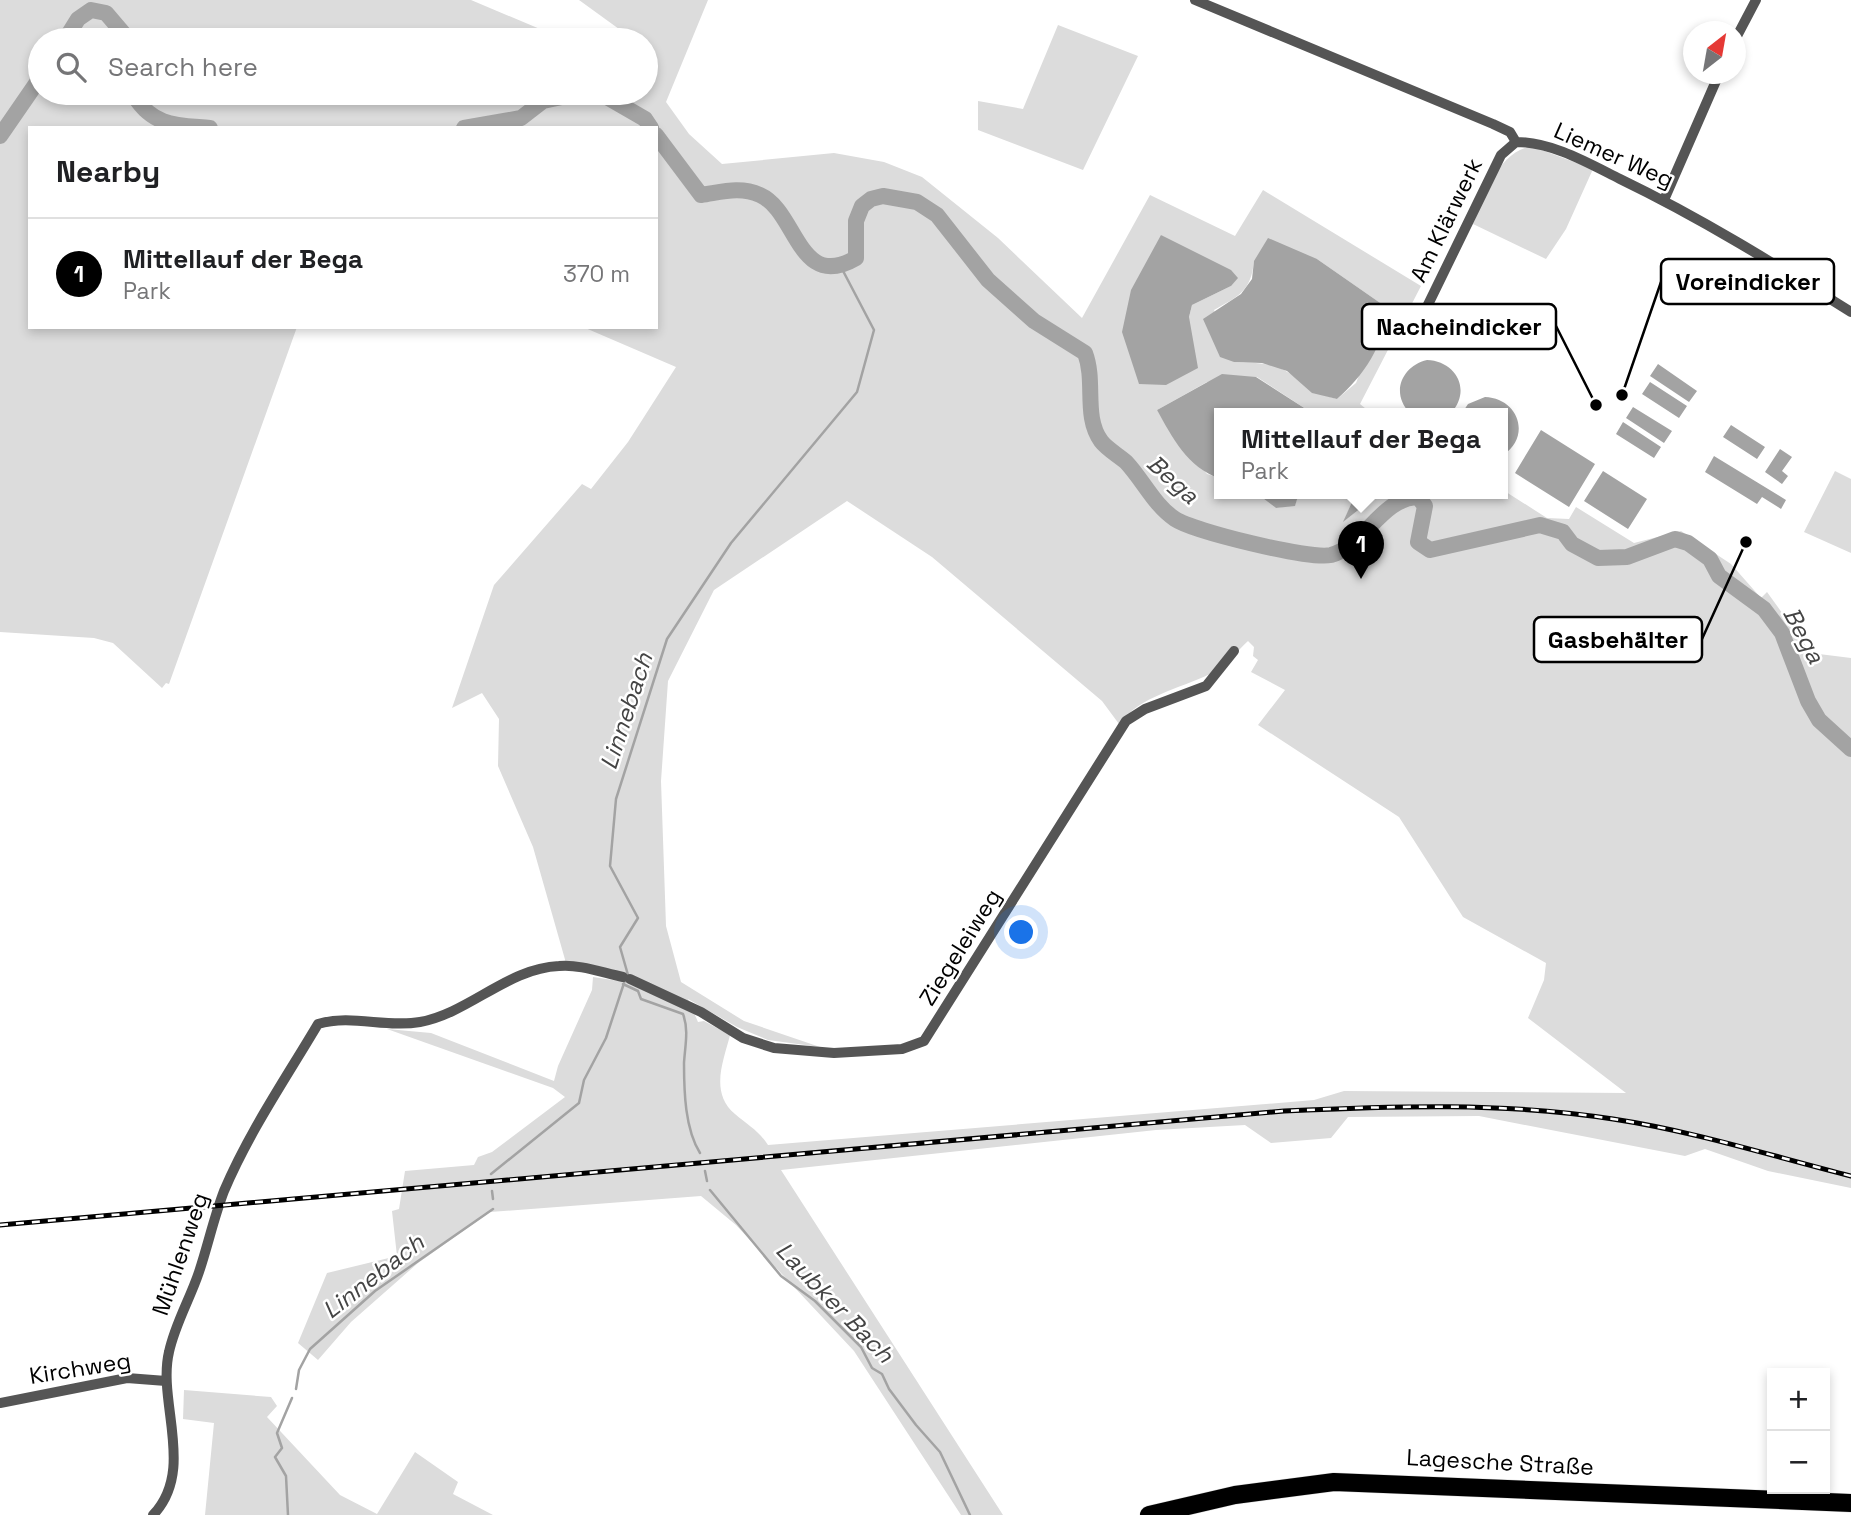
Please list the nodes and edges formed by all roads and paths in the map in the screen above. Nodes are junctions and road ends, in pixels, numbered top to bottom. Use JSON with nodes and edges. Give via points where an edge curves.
{"nodes":[{"id":1,"x":1195,"y":0,"type":"edge"},
{"id":2,"x":1756,"y":0,"type":"edge"},
{"id":3,"x":1744,"y":21,"type":"edge"},
{"id":4,"x":1715,"y":84,"type":"edge"},
{"id":5,"x":1516,"y":142,"type":"junction"},
{"id":6,"x":1664,"y":200,"type":"junction"},
{"id":7,"x":1851,"y":312,"type":"edge"},
{"id":8,"x":1420,"y":321,"type":"dead end"},
{"id":9,"x":1234,"y":651,"type":"dead end"},
{"id":10,"x":318,"y":1024,"type":"joint"},
{"id":11,"x":166,"y":1381,"type":"junction"},
{"id":12,"x":0,"y":1403,"type":"edge"},
{"id":13,"x":1851,"y":1503,"type":"edge"},
{"id":14,"x":153,"y":1515,"type":"edge"},
{"id":15,"x":1149,"y":1515,"type":"edge"}],
"edges":[{"from":1,"to":5,"type":"street","name":"Liemer Weg","via":[[1493,124],[1510,132]]},
{"from":2,"to":3,"type":"street"},
{"from":4,"to":6,"type":"street"},
{"from":5,"to":6,"type":"street","name":"Liemer Weg","via":[[1547,146]]},
{"from":5,"to":8,"type":"street","name":"Am Klärwerk","via":[[1501,155]]},
{"from":6,"to":7,"type":"street","name":"Liemer Weg"},
{"from":9,"to":10,"type":"street","name":"Ziegeleiweg","via":[[1206,686],[1126,721],[925,1041],[902,1049],[847,1052],[774,1048],[743,1038],[701,1012],[626,978],[560,965],[416,1023],[345,1020]]},
{"from":10,"to":11,"type":"street","name":"Mühlenweg","via":[[225,1189],[169,1349]]},
{"from":11,"to":12,"type":"street","name":"Kirchweg","via":[[127,1378]]},
{"from":11,"to":14,"type":"street","name":"Mühlenweg","via":[[173,1422],[172,1469],[166,1499]]},
{"from":13,"to":15,"type":"main road","name":"Lagesche Straße","via":[[1334,1482],[1235,1495]]}]}
